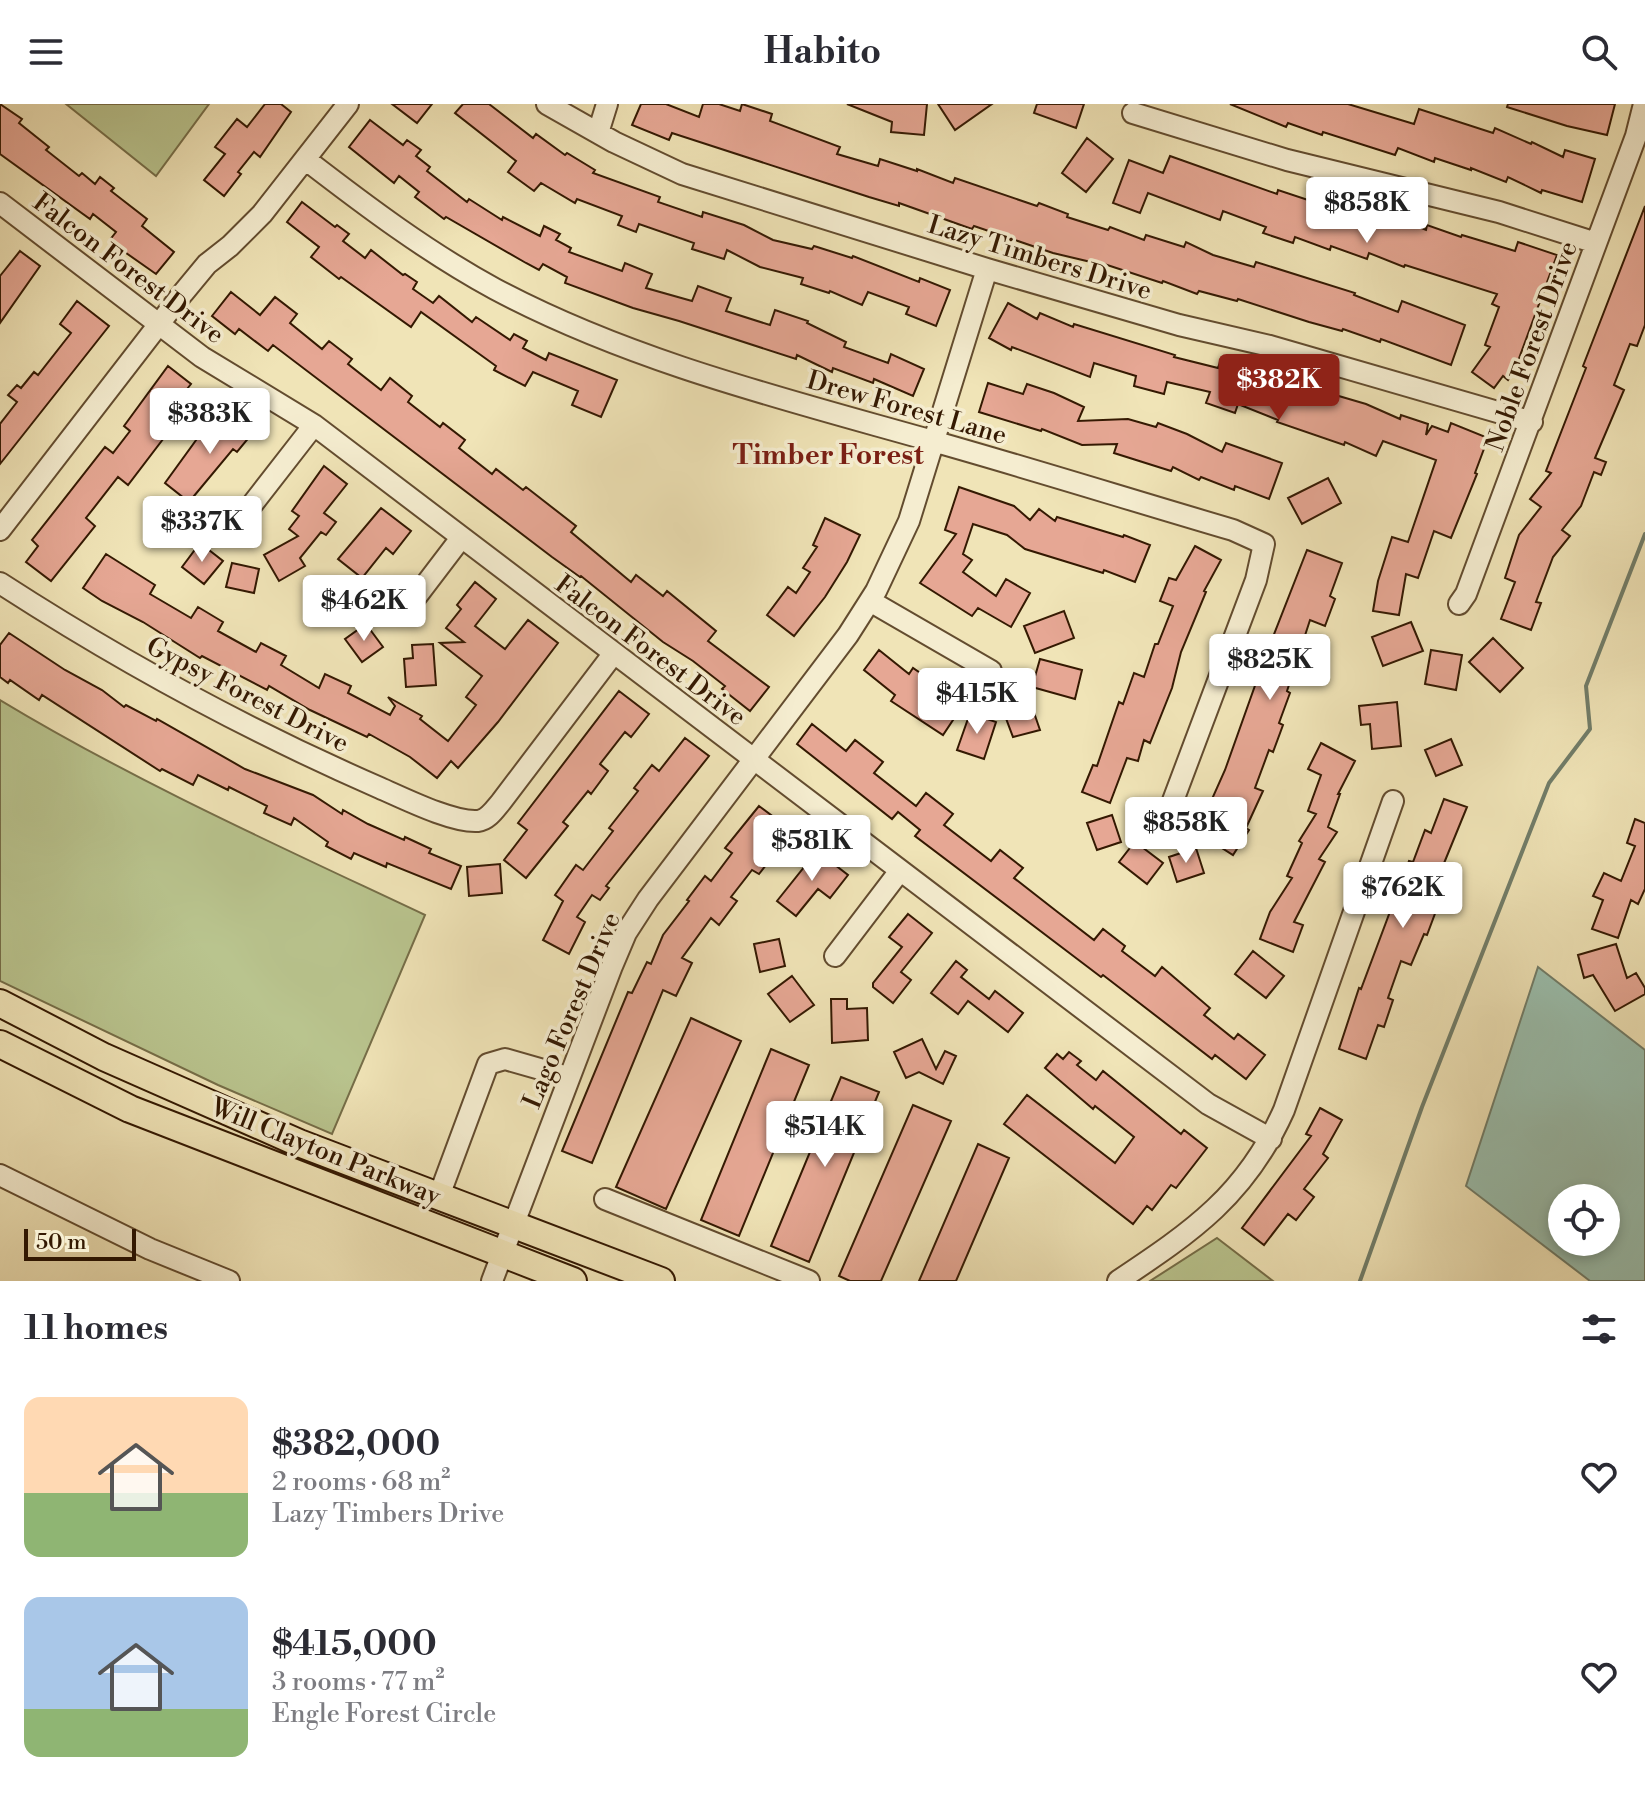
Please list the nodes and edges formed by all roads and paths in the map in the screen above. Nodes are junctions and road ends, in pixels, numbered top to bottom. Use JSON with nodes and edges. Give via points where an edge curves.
{"nodes":[{"id":1,"x":348,"y":104,"type":"edge"},
{"id":2,"x":547,"y":104,"type":"edge"},
{"id":3,"x":607,"y":104,"type":"edge"},
{"id":4,"x":1644,"y":104,"type":"edge"},
{"id":5,"x":1133,"y":113,"type":"dead end"},
{"id":6,"x":598,"y":133,"type":"junction"},
{"id":7,"x":305,"y":159,"type":"junction"},
{"id":8,"x":6,"y":208,"type":"edge"},
{"id":9,"x":0,"y":229,"type":"edge"},
{"id":10,"x":1596,"y":243,"type":"junction"},
{"id":11,"x":987,"y":269,"type":"junction"},
{"id":12,"x":158,"y":324,"type":"junction"},
{"id":13,"x":1532,"y":422,"type":"junction"},
{"id":14,"x":314,"y":425,"type":"junction"},
{"id":15,"x":935,"y":442,"type":"junction"},
{"id":16,"x":244,"y":515,"type":"dead end"},
{"id":17,"x":0,"y":530,"type":"edge"},
{"id":18,"x":461,"y":538,"type":"junction"},
{"id":19,"x":0,"y":583,"type":"edge"},
{"id":20,"x":413,"y":601,"type":"dead end"},
{"id":21,"x":870,"y":601,"type":"junction"},
{"id":22,"x":1459,"y":604,"type":"dead end"},
{"id":23,"x":614,"y":653,"type":"junction"},
{"id":24,"x":991,"y":671,"type":"dead end"},
{"id":25,"x":753,"y":760,"type":"junction"},
{"id":26,"x":1393,"y":801,"type":"dead end"},
{"id":27,"x":1171,"y":806,"type":"dead end"},
{"id":28,"x":899,"y":872,"type":"junction"},
{"id":29,"x":835,"y":956,"type":"dead end"},
{"id":30,"x":0,"y":1003,"type":"edge"},
{"id":31,"x":0,"y":1044,"type":"edge"},
{"id":32,"x":568,"y":1077,"type":"junction"},
{"id":33,"x":258,"y":1126,"type":"junction"},
{"id":34,"x":1271,"y":1139,"type":"junction"},
{"id":35,"x":249,"y":1156,"type":"junction"},
{"id":36,"x":0,"y":1175,"type":"edge"},
{"id":37,"x":439,"y":1196,"type":"junction"},
{"id":38,"x":605,"y":1199,"type":"dead end"},
{"id":39,"x":514,"y":1224,"type":"junction"},
{"id":40,"x":502,"y":1253,"type":"junction"},
{"id":41,"x":229,"y":1281,"type":"edge"},
{"id":42,"x":492,"y":1281,"type":"edge"},
{"id":43,"x":573,"y":1281,"type":"edge"},
{"id":44,"x":661,"y":1281,"type":"edge"},
{"id":45,"x":809,"y":1281,"type":"edge"},
{"id":46,"x":1118,"y":1281,"type":"edge"}],
"edges":[{"from":1,"to":7,"type":"street"},
{"from":2,"to":6,"type":"street","name":"Lazy Timbers Drive"},
{"from":3,"to":6,"type":"street"},
{"from":4,"to":10,"type":"street","name":"Noble Forest Drive"},
{"from":5,"to":10,"type":"street"},
{"from":6,"to":11,"type":"street","name":"Lazy Timbers Drive","via":[[682,174]]},
{"from":7,"to":12,"type":"street","via":[[262,214],[207,264]]},
{"from":7,"to":15,"type":"street","name":"Drew Forest Lane","via":[[441,258],[554,316],[706,374]]},
{"from":8,"to":9,"type":"street"},
{"from":8,"to":12,"type":"street","name":"Falcon Forest Drive"},
{"from":10,"to":13,"type":"street","name":"Noble Forest Drive"},
{"from":11,"to":13,"type":"street","name":"Lazy Timbers Drive"},
{"from":11,"to":15,"type":"street","name":"Lago Forest Drive"},
{"from":12,"to":14,"type":"street","name":"Falcon Forest Drive","via":[[234,378]]},
{"from":12,"to":17,"type":"street"},
{"from":13,"to":22,"type":"street","name":"Noble Forest Drive"},
{"from":14,"to":16,"type":"street"},
{"from":14,"to":18,"type":"street","name":"Falcon Forest Drive"},
{"from":15,"to":21,"type":"street","name":"Lago Forest Drive","via":[[897,552]]},
{"from":15,"to":27,"type":"street","name":"Drew Forest Lane","via":[[1233,530],[1264,544],[1256,580]]},
{"from":18,"to":20,"type":"street"},
{"from":18,"to":23,"type":"street","name":"Falcon Forest Drive"},
{"from":19,"to":23,"type":"street","name":"Gypsy Forest Drive","via":[[114,655],[250,728],[439,813],[478,821],[501,802]]},
{"from":21,"to":24,"type":"street"},
{"from":21,"to":25,"type":"street","name":"Lago Forest Drive"},
{"from":23,"to":25,"type":"street","name":"Falcon Forest Drive"},
{"from":25,"to":28,"type":"street","name":"Falcon Forest Drive"},
{"from":25,"to":32,"type":"street","name":"Lago Forest Drive","via":[[626,933]]},
{"from":26,"to":34,"type":"street"},
{"from":28,"to":29,"type":"street"},
{"from":28,"to":34,"type":"street","name":"Falcon Forest Drive","via":[[1208,1104]]},
{"from":30,"to":33,"type":"main road","name":"Will Clayton Parkway"},
{"from":31,"to":35,"type":"main road","name":"Will Clayton Parkway","via":[[130,1109]]},
{"from":32,"to":37,"type":"street","via":[[505,1059],[488,1064]]},
{"from":32,"to":39,"type":"street","name":"Lago Forest Drive"},
{"from":33,"to":35,"type":"main road"},
{"from":33,"to":37,"type":"main road","name":"Will Clayton Parkway"},
{"from":34,"to":46,"type":"street","via":[[1247,1175],[1209,1215]]},
{"from":35,"to":40,"type":"main road","name":"Will Clayton Parkway"},
{"from":36,"to":41,"type":"street","via":[[150,1249]]},
{"from":37,"to":39,"type":"main road","name":"Will Clayton Parkway"},
{"from":38,"to":45,"type":"street"},
{"from":39,"to":40,"type":"street","name":"Lago Forest Drive"},
{"from":39,"to":44,"type":"main road","name":"Will Clayton Parkway"},
{"from":40,"to":42,"type":"street","name":"Lago Forest Drive"},
{"from":40,"to":43,"type":"main road","name":"Will Clayton Parkway"}]}
